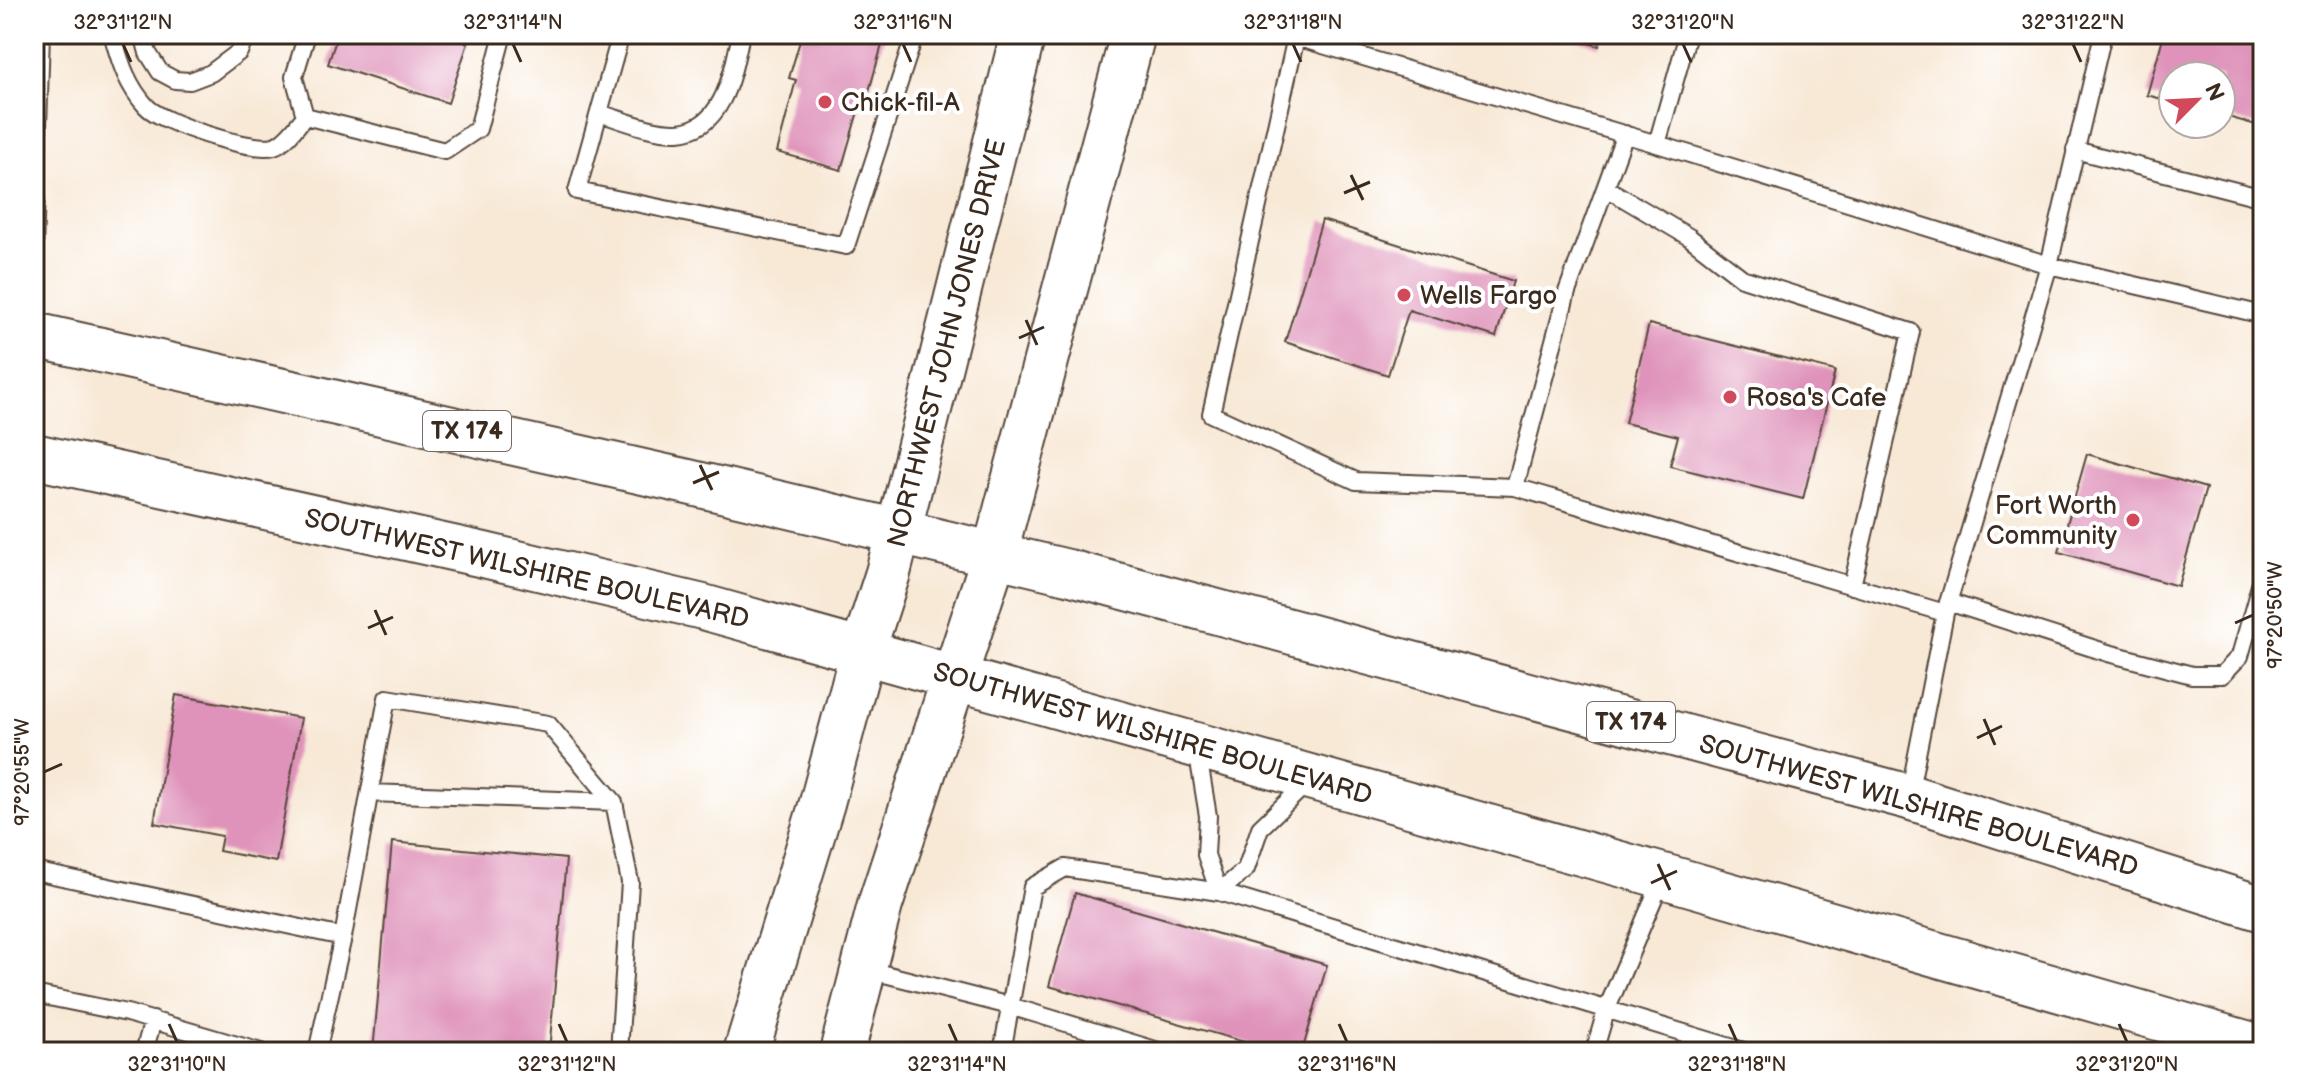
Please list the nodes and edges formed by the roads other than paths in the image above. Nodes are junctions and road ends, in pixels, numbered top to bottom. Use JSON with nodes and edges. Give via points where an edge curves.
{"nodes":[{"id":1,"x":41,"y":34,"type":"edge"},
{"id":2,"x":116,"y":34,"type":"edge"},
{"id":3,"x":143,"y":34,"type":"edge"},
{"id":4,"x":246,"y":34,"type":"edge"},
{"id":5,"x":307,"y":34,"type":"edge"},
{"id":6,"x":503,"y":34,"type":"edge"},
{"id":7,"x":621,"y":34,"type":"edge"},
{"id":8,"x":741,"y":34,"type":"edge"},
{"id":9,"x":915,"y":34,"type":"edge"},
{"id":10,"x":1023,"y":34,"type":"edge"},
{"id":11,"x":1133,"y":34,"type":"edge"},
{"id":12,"x":1270,"y":34,"type":"edge"},
{"id":13,"x":1688,"y":34,"type":"edge"},
{"id":14,"x":2103,"y":34,"type":"edge"},
{"id":15,"x":1296,"y":36,"type":"edge"},
{"id":16,"x":599,"y":113,"type":"junction"},
{"id":17,"x":305,"y":116,"type":"junction"},
{"id":18,"x":1625,"y":134,"type":"junction"},
{"id":19,"x":1657,"y":144,"type":"junction"},
{"id":20,"x":2075,"y":150,"type":"junction"},
{"id":21,"x":1606,"y":188,"type":"junction"},
{"id":22,"x":2263,"y":198,"type":"edge"},
{"id":23,"x":34,"y":251,"type":"edge"},
{"id":24,"x":2049,"y":265,"type":"junction"},
{"id":25,"x":2263,"y":315,"type":"edge"},
{"id":26,"x":34,"y":335,"type":"edge"},
{"id":27,"x":34,"y":456,"type":"edge"},
{"id":28,"x":1515,"y":487,"type":"junction"},
{"id":29,"x":899,"y":534,"type":"junction"},
{"id":30,"x":994,"y":556,"type":"junction"},
{"id":31,"x":2263,"y":575,"type":"edge"},
{"id":32,"x":1852,"y":586,"type":"junction"},
{"id":33,"x":1946,"y":608,"type":"junction"},
{"id":34,"x":863,"y":650,"type":"junction"},
{"id":35,"x":953,"y":678,"type":"junction"},
{"id":36,"x":1197,"y":745,"type":"junction"},
{"id":37,"x":1312,"y":778,"type":"junction"},
{"id":38,"x":370,"y":793,"type":"junction"},
{"id":39,"x":1909,"y":797,"type":"junction"},
{"id":40,"x":614,"y":802,"type":"junction"},
{"id":41,"x":34,"y":871,"type":"edge"},
{"id":42,"x":1663,"y":876,"type":"junction"},
{"id":43,"x":1219,"y":892,"type":"junction"},
{"id":44,"x":2263,"y":909,"type":"edge"},
{"id":45,"x":343,"y":937,"type":"junction"},
{"id":46,"x":863,"y":969,"type":"junction"},
{"id":47,"x":34,"y":994,"type":"edge"},
{"id":48,"x":1010,"y":1006,"type":"junction"},
{"id":49,"x":1606,"y":1011,"type":"junction"},
{"id":50,"x":153,"y":1020,"type":"junction"},
{"id":51,"x":1688,"y":1044,"type":"edge"},
{"id":52,"x":2263,"y":1048,"type":"edge"},
{"id":53,"x":144,"y":1052,"type":"edge"},
{"id":54,"x":261,"y":1052,"type":"edge"},
{"id":55,"x":317,"y":1052,"type":"edge"},
{"id":56,"x":619,"y":1052,"type":"edge"},
{"id":57,"x":746,"y":1052,"type":"edge"},
{"id":58,"x":842,"y":1052,"type":"edge"},
{"id":59,"x":1002,"y":1052,"type":"edge"},
{"id":60,"x":1162,"y":1052,"type":"edge"},
{"id":61,"x":1594,"y":1052,"type":"edge"},
{"id":62,"x":1747,"y":1052,"type":"edge"}],
"edges":[{"from":1,"to":23,"type":"lane"},
{"from":2,"to":17,"type":"lane","via":[[125,77],[148,109],[190,130],[256,147],[275,146]]},
{"from":3,"to":4,"type":"lane","via":[[160,72],[190,81],[239,52]]},
{"from":5,"to":17,"type":"lane","via":[[294,77]]},
{"from":6,"to":17,"type":"lane","via":[[478,129],[445,151]]},
{"from":7,"to":16,"type":"lane"},
{"from":8,"to":16,"type":"lane","via":[[727,90],[695,127],[659,130]]},
{"from":9,"to":16,"type":"lane","via":[[846,246],[577,191]]},
{"from":10,"to":29,"type":"main road","name":"NORTHWEST JOHN JONES DRIVE"},
{"from":11,"to":30,"type":"main road"},
{"from":12,"to":15,"type":"lane"},
{"from":13,"to":19,"type":"lane"},
{"from":14,"to":20,"type":"lane"},
{"from":15,"to":18,"type":"lane"},
{"from":15,"to":28,"type":"lane","via":[[1211,414],[1356,481]]},
{"from":18,"to":19,"type":"lane"},
{"from":18,"to":21,"type":"lane"},
{"from":19,"to":24,"type":"lane"},
{"from":20,"to":22,"type":"lane"},
{"from":20,"to":24,"type":"lane"},
{"from":21,"to":28,"type":"lane","via":[[1567,292]]},
{"from":21,"to":32,"type":"lane","via":[[1689,237],[1742,278],[1911,332]]},
{"from":24,"to":25,"type":"lane"},
{"from":24,"to":33,"type":"lane"},
{"from":26,"to":29,"type":"main road","name":"SOUTHWEST WILSHIRE BOULEVARD","number":"TX 174"},
{"from":27,"to":34,"type":"main road","name":"SOUTHWEST WILSHIRE BOULEVARD","via":[[513,562]]},
{"from":28,"to":32,"type":"lane"},
{"from":29,"to":30,"type":"main road","name":"SOUTHWEST WILSHIRE BOULEVARD","number":"TX 174"},
{"from":29,"to":34,"type":"main road","name":"NORTHWEST JOHN JONES DRIVE"},
{"from":30,"to":35,"type":"main road"},
{"from":30,"to":39,"type":"main road","name":"SOUTHWEST WILSHIRE BOULEVARD","number":"TX 174"},
{"from":31,"to":33,"type":"lane","via":[[2240,656],[2222,675],[2192,675]]},
{"from":32,"to":33,"type":"lane"},
{"from":33,"to":39,"type":"lane"},
{"from":34,"to":35,"type":"main road","name":"SOUTHWEST WILSHIRE BOULEVARD"},
{"from":34,"to":57,"type":"main road","name":"NORTHWEST JOHN JONES DRIVE"},
{"from":35,"to":36,"type":"main road","name":"SOUTHWEST WILSHIRE BOULEVARD"},
{"from":35,"to":46,"type":"main road"},
{"from":36,"to":37,"type":"main road","name":"SOUTHWEST WILSHIRE BOULEVARD"},
{"from":36,"to":43,"type":"lane","via":[[1208,816],[1206,855]]},
{"from":37,"to":42,"type":"main road","name":"SOUTHWEST WILSHIRE BOULEVARD"},
{"from":37,"to":43,"type":"lane","via":[[1260,828],[1246,869]]},
{"from":38,"to":40,"type":"lane"},
{"from":38,"to":40,"type":"lane","via":[[387,698],[548,724]]},
{"from":38,"to":45,"type":"lane"},
{"from":39,"to":44,"type":"main road","name":"SOUTHWEST WILSHIRE BOULEVARD","number":"TX 174"},
{"from":40,"to":56,"type":"lane","via":[[630,882]]},
{"from":41,"to":45,"type":"lane"},
{"from":42,"to":49,"type":"lane"},
{"from":42,"to":52,"type":"main road","name":"SOUTHWEST WILSHIRE BOULEVARD"},
{"from":43,"to":48,"type":"lane","via":[[1065,868],[1032,887]]},
{"from":43,"to":49,"type":"lane"},
{"from":45,"to":55,"type":"lane"},
{"from":46,"to":48,"type":"lane"},
{"from":46,"to":58,"type":"main road"},
{"from":47,"to":50,"type":"lane"},
{"from":48,"to":59,"type":"lane"},
{"from":48,"to":60,"type":"lane"},
{"from":49,"to":51,"type":"lane"},
{"from":49,"to":61,"type":"lane"},
{"from":50,"to":53,"type":"lane"},
{"from":50,"to":54,"type":"lane"},
{"from":51,"to":62,"type":"lane"}]}
